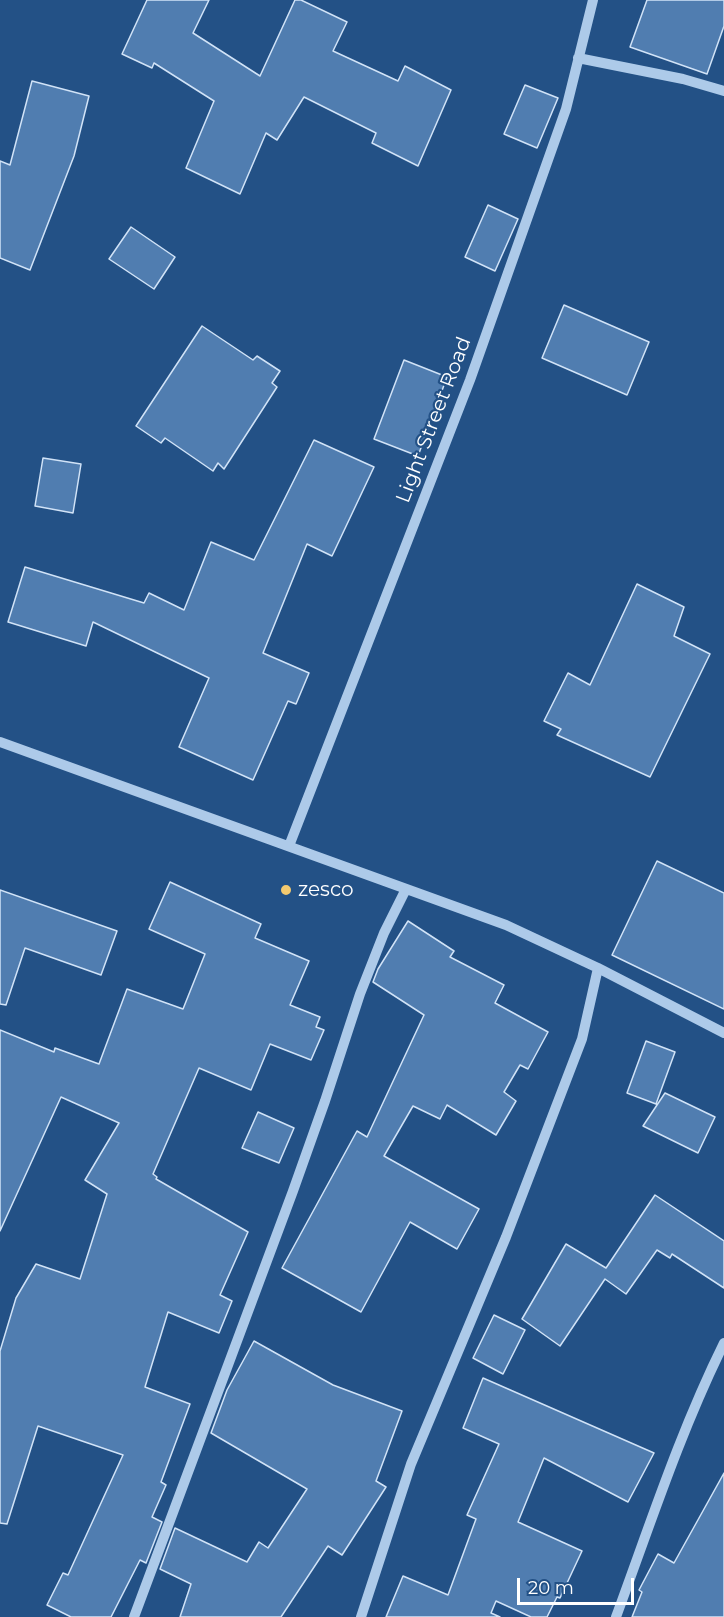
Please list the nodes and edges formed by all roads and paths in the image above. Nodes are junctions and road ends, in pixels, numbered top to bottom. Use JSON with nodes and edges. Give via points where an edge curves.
{"nodes":[{"id":1,"x":593,"y":0,"type":"edge"},
{"id":2,"x":578,"y":58,"type":"junction"},
{"id":3,"x":724,"y":91,"type":"edge"},
{"id":4,"x":0,"y":742,"type":"edge"},
{"id":5,"x":289,"y":846,"type":"junction"},
{"id":6,"x":406,"y":889,"type":"junction"},
{"id":7,"x":598,"y":968,"type":"junction"},
{"id":8,"x":724,"y":1033,"type":"edge"},
{"id":9,"x":724,"y":1343,"type":"edge"},
{"id":10,"x":134,"y":1617,"type":"edge"},
{"id":11,"x":361,"y":1617,"type":"edge"},
{"id":12,"x":616,"y":1617,"type":"edge"}],
"edges":[{"from":1,"to":2,"type":"street","name":"Light Street Road"},
{"from":2,"to":3,"type":"street"},
{"from":2,"to":5,"type":"street","name":"Light Street Road","via":[[566,109],[470,380]]},
{"from":4,"to":5,"type":"street"},
{"from":5,"to":6,"type":"street"},
{"from":6,"to":7,"type":"street","via":[[506,926]]},
{"from":6,"to":10,"type":"street","via":[[360,994],[297,1179]]},
{"from":7,"to":8,"type":"street"},
{"from":7,"to":11,"type":"street","via":[[582,1039],[506,1237],[411,1464]]},
{"from":9,"to":12,"type":"street","via":[[676,1450]]}]}
